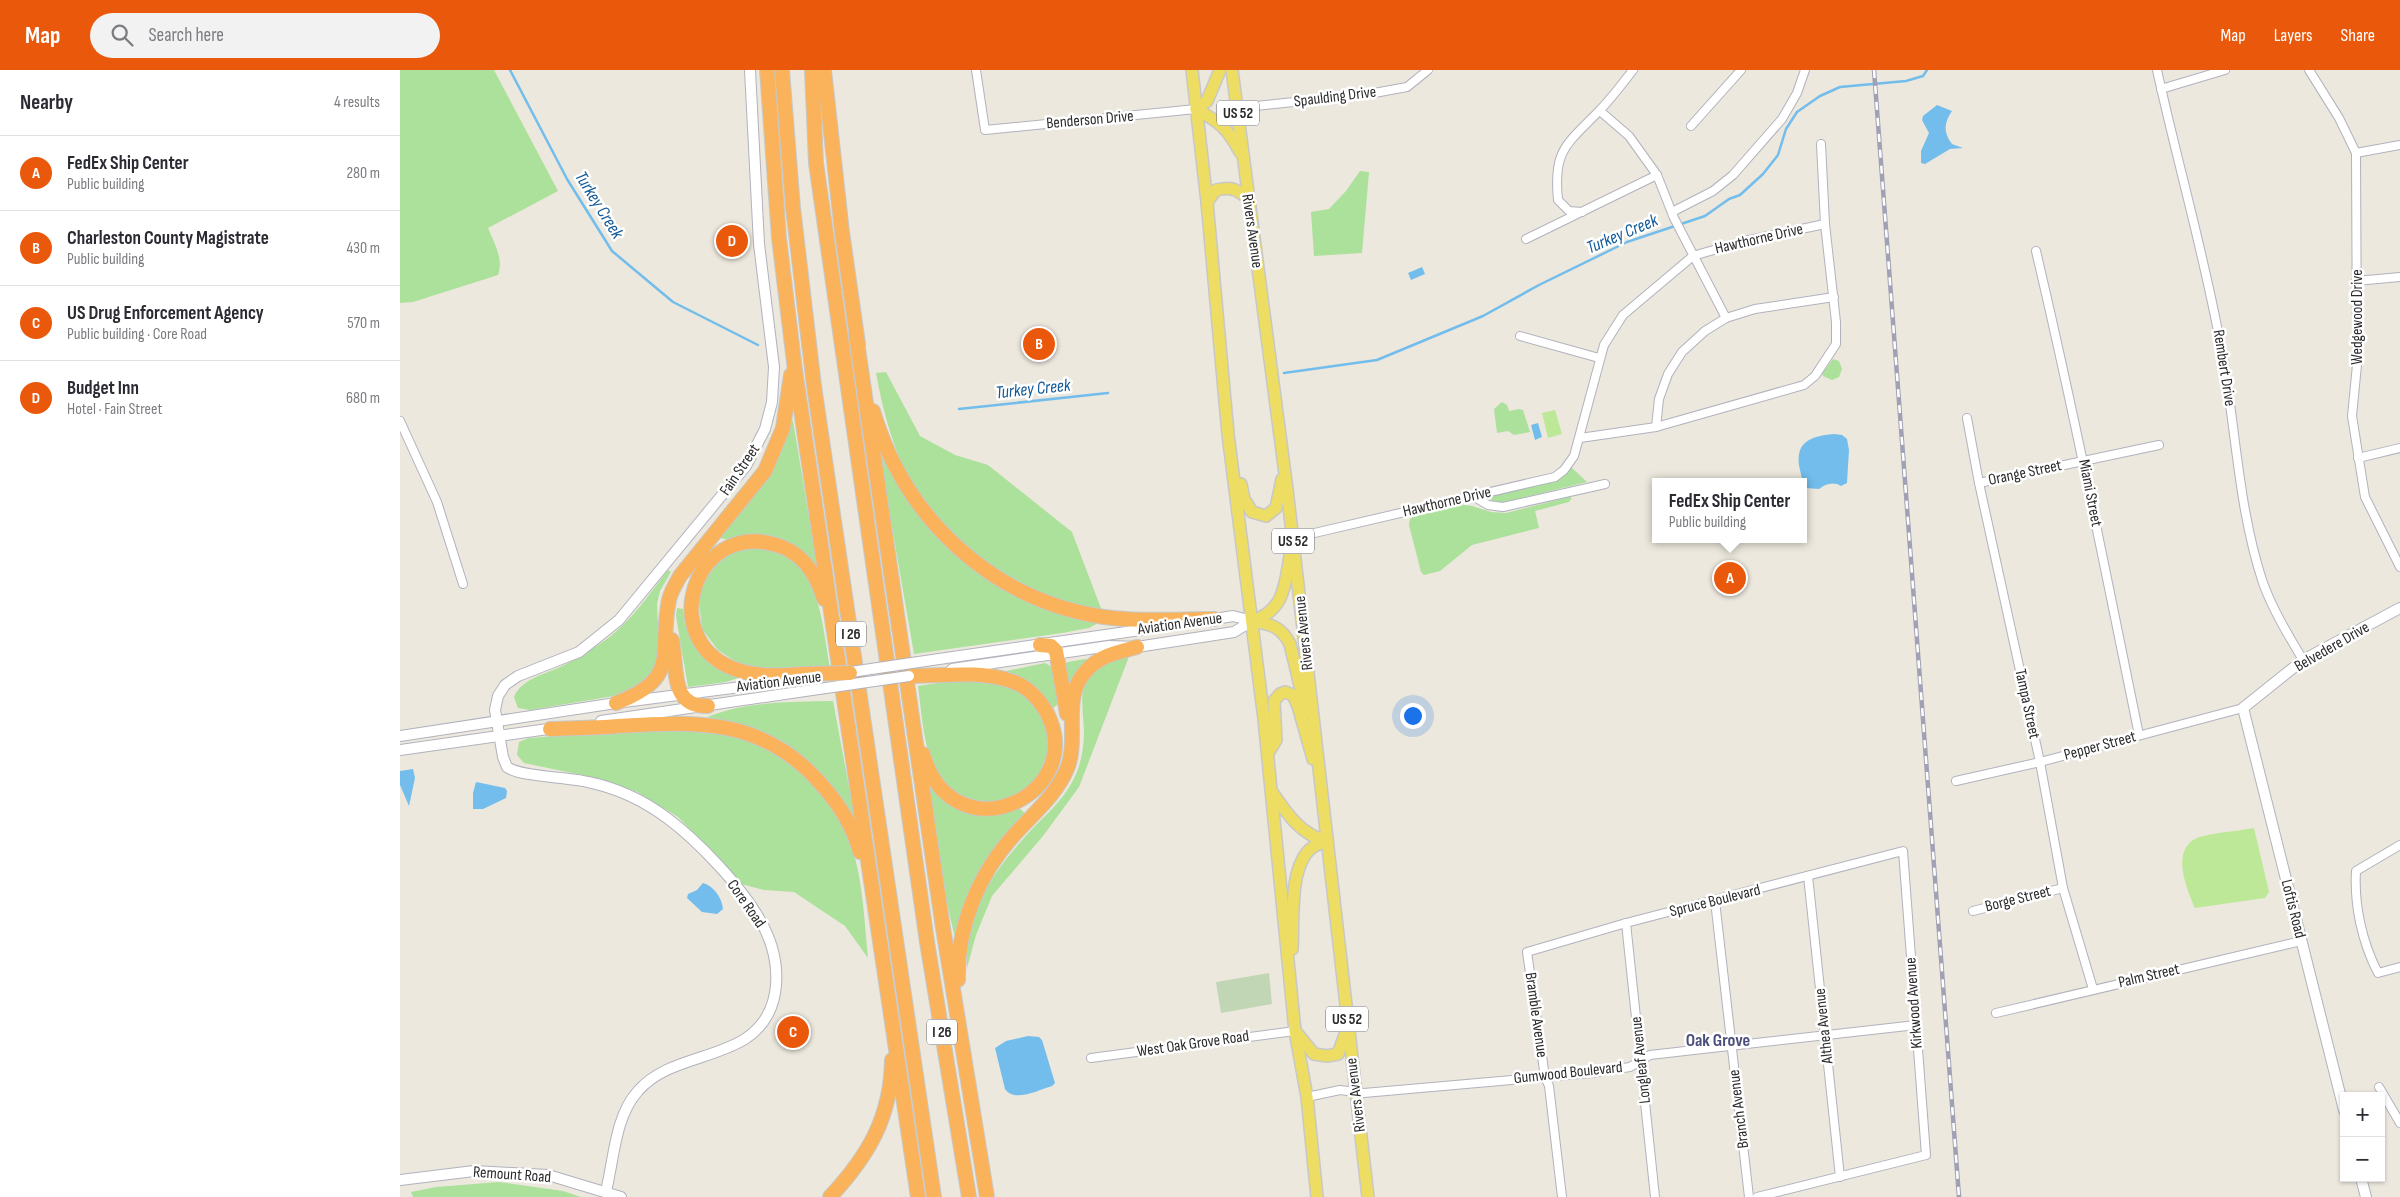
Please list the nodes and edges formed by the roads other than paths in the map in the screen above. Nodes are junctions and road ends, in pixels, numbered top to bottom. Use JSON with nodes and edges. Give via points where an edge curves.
{"nodes":[{"id":1,"x":750,"y":70,"type":"edge"},
{"id":2,"x":767,"y":70,"type":"edge"},
{"id":3,"x":782,"y":70,"type":"edge"},
{"id":4,"x":812,"y":70,"type":"edge"},
{"id":5,"x":824,"y":70,"type":"edge"},
{"id":6,"x":976,"y":70,"type":"edge"},
{"id":7,"x":1192,"y":70,"type":"edge"},
{"id":8,"x":1220,"y":70,"type":"edge"},
{"id":9,"x":1232,"y":70,"type":"edge"},
{"id":10,"x":1428,"y":70,"type":"edge"},
{"id":11,"x":1633,"y":70,"type":"edge"},
{"id":12,"x":1741,"y":70,"type":"edge"},
{"id":13,"x":1804,"y":70,"type":"edge"},
{"id":14,"x":2157,"y":70,"type":"edge"},
{"id":15,"x":2225,"y":70,"type":"edge"},
{"id":16,"x":2309,"y":70,"type":"edge"},
{"id":17,"x":2161,"y":89,"type":"junction"},
{"id":18,"x":1237,"y":108,"type":"junction"},
{"id":19,"x":1196,"y":110,"type":"junction"},
{"id":20,"x":1600,"y":111,"type":"junction"},
{"id":21,"x":1691,"y":126,"type":"dead end"},
{"id":22,"x":1821,"y":144,"type":"dead end"},
{"id":23,"x":2400,"y":145,"type":"edge"},
{"id":24,"x":2356,"y":153,"type":"junction"},
{"id":25,"x":1242,"y":156,"type":"junction"},
{"id":26,"x":1657,"y":175,"type":"junction"},
{"id":27,"x":1247,"y":198,"type":"junction"},
{"id":28,"x":1207,"y":202,"type":"junction"},
{"id":29,"x":1582,"y":212,"type":"junction"},
{"id":30,"x":1673,"y":215,"type":"junction"},
{"id":31,"x":1825,"y":224,"type":"junction"},
{"id":32,"x":1526,"y":239,"type":"dead end"},
{"id":33,"x":2036,"y":251,"type":"dead end"},
{"id":34,"x":1693,"y":256,"type":"junction"},
{"id":35,"x":2400,"y":277,"type":"edge"},
{"id":36,"x":2356,"y":281,"type":"junction"},
{"id":37,"x":1834,"y":297,"type":"junction"},
{"id":38,"x":787,"y":306,"type":"junction"},
{"id":39,"x":1726,"y":318,"type":"junction"},
{"id":40,"x":856,"y":335,"type":"junction"},
{"id":41,"x":1520,"y":336,"type":"dead end"},
{"id":42,"x":1599,"y":358,"type":"junction"},
{"id":43,"x":1967,"y":418,"type":"dead end"},
{"id":44,"x":400,"y":421,"type":"edge"},
{"id":45,"x":1656,"y":427,"type":"junction"},
{"id":46,"x":1228,"y":434,"type":"junction"},
{"id":47,"x":1580,"y":438,"type":"junction"},
{"id":48,"x":2159,"y":445,"type":"dead end"},
{"id":49,"x":2400,"y":448,"type":"edge"},
{"id":50,"x":2358,"y":458,"type":"junction"},
{"id":51,"x":2084,"y":460,"type":"junction"},
{"id":52,"x":1284,"y":464,"type":"junction"},
{"id":53,"x":1979,"y":483,"type":"junction"},
{"id":54,"x":1605,"y":484,"type":"dead end"},
{"id":55,"x":1473,"y":496,"type":"junction"},
{"id":56,"x":1293,"y":538,"type":"junction"},
{"id":57,"x":2400,"y":567,"type":"edge"},
{"id":58,"x":463,"y":584,"type":"dead end"},
{"id":59,"x":2400,"y":608,"type":"edge"},
{"id":60,"x":1214,"y":619,"type":"junction"},
{"id":61,"x":668,"y":620,"type":"junction"},
{"id":62,"x":1252,"y":621,"type":"junction"},
{"id":63,"x":1040,"y":645,"type":"junction"},
{"id":64,"x":1138,"y":647,"type":"junction"},
{"id":65,"x":1057,"y":654,"type":"junction"},
{"id":66,"x":2303,"y":660,"type":"junction"},
{"id":67,"x":839,"y":662,"type":"junction"},
{"id":68,"x":850,"y":673,"type":"joint"},
{"id":69,"x":941,"y":673,"type":"junction"},
{"id":70,"x":803,"y":677,"type":"junction"},
{"id":71,"x":908,"y":682,"type":"junction"},
{"id":72,"x":680,"y":695,"type":"junction"},
{"id":73,"x":616,"y":703,"type":"junction"},
{"id":74,"x":708,"y":706,"type":"junction"},
{"id":75,"x":2243,"y":708,"type":"junction"},
{"id":76,"x":496,"y":721,"type":"junction"},
{"id":77,"x":550,"y":729,"type":"junction"},
{"id":78,"x":499,"y":735,"type":"junction"},
{"id":79,"x":2139,"y":735,"type":"junction"},
{"id":80,"x":400,"y":736,"type":"edge"},
{"id":81,"x":1071,"y":739,"type":"junction"},
{"id":82,"x":400,"y":750,"type":"edge"},
{"id":83,"x":1317,"y":751,"type":"junction"},
{"id":84,"x":1268,"y":753,"type":"junction"},
{"id":85,"x":2040,"y":762,"type":"junction"},
{"id":86,"x":1956,"y":782,"type":"dead end"},
{"id":87,"x":1271,"y":790,"type":"junction"},
{"id":88,"x":1322,"y":795,"type":"junction"},
{"id":89,"x":1327,"y":840,"type":"junction"},
{"id":90,"x":2400,"y":845,"type":"edge"},
{"id":91,"x":1903,"y":851,"type":"joint"},
{"id":92,"x":1808,"y":876,"type":"junction"},
{"id":93,"x":2063,"y":888,"type":"junction"},
{"id":94,"x":1715,"y":901,"type":"junction"},
{"id":95,"x":1973,"y":910,"type":"dead end"},
{"id":96,"x":876,"y":917,"type":"junction"},
{"id":97,"x":1626,"y":923,"type":"junction"},
{"id":98,"x":2302,"y":941,"type":"junction"},
{"id":99,"x":1527,"y":952,"type":"joint"},
{"id":100,"x":2400,"y":967,"type":"edge"},
{"id":101,"x":1289,"y":974,"type":"junction"},
{"id":102,"x":2093,"y":989,"type":"junction"},
{"id":103,"x":887,"y":990,"type":"junction"},
{"id":104,"x":1996,"y":1012,"type":"dead end"},
{"id":105,"x":1916,"y":1025,"type":"junction"},
{"id":106,"x":1348,"y":1026,"type":"junction"},
{"id":107,"x":1295,"y":1031,"type":"junction"},
{"id":108,"x":1825,"y":1034,"type":"junction"},
{"id":109,"x":1732,"y":1045,"type":"junction"},
{"id":110,"x":965,"y":1058,"type":"junction"},
{"id":111,"x":1091,"y":1058,"type":"dead end"},
{"id":112,"x":1642,"y":1059,"type":"junction"},
{"id":113,"x":1545,"y":1077,"type":"junction"},
{"id":114,"x":2379,"y":1087,"type":"dead end"},
{"id":115,"x":1356,"y":1092,"type":"junction"},
{"id":116,"x":2340,"y":1094,"type":"edge"},
{"id":117,"x":1307,"y":1097,"type":"junction"},
{"id":118,"x":2400,"y":1124,"type":"edge"},
{"id":119,"x":1840,"y":1176,"type":"junction"},
{"id":120,"x":400,"y":1180,"type":"edge"},
{"id":121,"x":2362,"y":1182,"type":"edge"},
{"id":122,"x":606,"y":1191,"type":"junction"},
{"id":123,"x":621,"y":1197,"type":"edge"},
{"id":124,"x":830,"y":1197,"type":"edge"},
{"id":125,"x":918,"y":1197,"type":"edge"},
{"id":126,"x":934,"y":1197,"type":"edge"},
{"id":127,"x":969,"y":1197,"type":"edge"},
{"id":128,"x":987,"y":1197,"type":"edge"},
{"id":129,"x":1317,"y":1197,"type":"edge"},
{"id":130,"x":1368,"y":1197,"type":"edge"},
{"id":131,"x":1562,"y":1197,"type":"edge"},
{"id":132,"x":1655,"y":1197,"type":"edge"},
{"id":133,"x":1749,"y":1197,"type":"edge"},
{"id":134,"x":1758,"y":1197,"type":"edge"},
{"id":135,"x":2366,"y":1197,"type":"edge"}],
"edges":[{"from":1,"to":76,"type":"street","name":"Fain Street","via":[[759,244],[774,367],[773,395],[765,429],[742,472],[620,620],[579,652],[510,681],[498,696]]},
{"from":2,"to":38,"type":"highway","via":[[773,171]]},
{"from":3,"to":126,"type":"highway","number":"I 26","via":[[792,199],[813,377]]},
{"from":4,"to":127,"type":"highway","number":"I 26","via":[[816,163],[927,942]]},
{"from":5,"to":40,"type":"highway"},
{"from":6,"to":19,"type":"street","name":"Benderson Drive","via":[[985,130]]},
{"from":7,"to":19,"type":"main road","number":"US 52"},
{"from":8,"to":19,"type":"main road","via":[[1207,101]]},
{"from":9,"to":18,"type":"main road","name":"Rivers Avenue","number":"US 52"},
{"from":10,"to":18,"type":"street","name":"Spaulding Drive","via":[[1407,87]]},
{"from":11,"to":20,"type":"street"},
{"from":12,"to":21,"type":"street"},
{"from":13,"to":30,"type":"street","via":[[1797,93],[1782,119],[1733,175]]},
{"from":14,"to":17,"type":"street","name":"Rembert Drive"},
{"from":15,"to":17,"type":"street"},
{"from":16,"to":24,"type":"street","name":"Wedgewood Drive"},
{"from":17,"to":66,"type":"street","name":"Rembert Drive","via":[[2210,289],[2253,544],[2277,615]]},
{"from":18,"to":25,"type":"main road","name":"Rivers Avenue","number":"US 52"},
{"from":19,"to":25,"type":"main road","via":[[1228,130]]},
{"from":19,"to":28,"type":"main road","number":"US 52"},
{"from":20,"to":26,"type":"street","via":[[1629,136]]},
{"from":20,"to":29,"type":"street","via":[[1579,129],[1563,149],[1556,166],[1558,200],[1569,211]]},
{"from":22,"to":31,"type":"street","name":"Hawthorne Drive"},
{"from":23,"to":24,"type":"street"},
{"from":24,"to":36,"type":"street","name":"Wedgewood Drive"},
{"from":25,"to":27,"type":"main road","name":"Rivers Avenue","number":"US 52"},
{"from":26,"to":29,"type":"street"},
{"from":26,"to":30,"type":"street"},
{"from":27,"to":28,"type":"main road","via":[[1237,188],[1226,188],[1216,190]]},
{"from":27,"to":52,"type":"main road","name":"Rivers Avenue","number":"US 52"},
{"from":28,"to":46,"type":"main road","number":"US 52"},
{"from":29,"to":32,"type":"street"},
{"from":30,"to":34,"type":"street","name":"Hawthorne Drive"},
{"from":31,"to":34,"type":"street","name":"Hawthorne Drive","via":[[1744,241]]},
{"from":31,"to":37,"type":"street","name":"Hawthorne Drive"},
{"from":33,"to":51,"type":"street","name":"Miami Street","via":[[2066,393]]},
{"from":34,"to":39,"type":"street","name":"Hawthorne Drive"},
{"from":34,"to":42,"type":"street","name":"Hawthorne Drive","via":[[1623,315]]},
{"from":35,"to":36,"type":"street"},
{"from":36,"to":50,"type":"street","name":"Wedgewood Drive","via":[[2357,365],[2352,416]]},
{"from":37,"to":39,"type":"street","via":[[1755,309]]},
{"from":37,"to":45,"type":"street","name":"Hawthorne Drive","via":[[1836,344],[1815,376],[1804,385]]},
{"from":38,"to":61,"type":"highway","via":[[791,383],[783,428],[765,471],[680,576],[669,600]]},
{"from":38,"to":67,"type":"highway"},
{"from":39,"to":45,"type":"street","via":[[1705,331],[1668,374],[1659,399]]},
{"from":40,"to":60,"type":"highway","via":[[869,399],[890,457],[923,511],[965,555],[1024,592],[1085,613],[1142,620]]},
{"from":40,"to":71,"type":"highway"},
{"from":41,"to":42,"type":"street"},
{"from":42,"to":47,"type":"street","name":"Hawthorne Drive"},
{"from":43,"to":53,"type":"street","name":"Tampa Street"},
{"from":44,"to":58,"type":"street","via":[[437,502]]},
{"from":45,"to":47,"type":"street","name":"Hawthorne Drive"},
{"from":46,"to":52,"type":"main road","via":[[1244,499],[1255,514],[1266,516],[1274,512]]},
{"from":46,"to":62,"type":"main road","number":"US 52"},
{"from":47,"to":55,"type":"street","name":"Hawthorne Drive","via":[[1569,463],[1555,477]]},
{"from":48,"to":51,"type":"street","name":"Orange Street"},
{"from":49,"to":50,"type":"street"},
{"from":50,"to":57,"type":"street","name":"Wedgewood Drive","via":[[2365,497]]},
{"from":51,"to":53,"type":"street","name":"Orange Street"},
{"from":51,"to":79,"type":"street","name":"Miami Street"},
{"from":52,"to":56,"type":"main road","name":"Rivers Avenue","number":"US 52"},
{"from":53,"to":85,"type":"street","name":"Tampa Street"},
{"from":54,"to":55,"type":"street","via":[[1503,507],[1488,505]]},
{"from":55,"to":56,"type":"street","name":"Hawthorne Drive"},
{"from":56,"to":62,"type":"main road","via":[[1281,597],[1266,614]]},
{"from":56,"to":83,"type":"main road","name":"Rivers Avenue","number":"US 52"},
{"from":59,"to":66,"type":"street","name":"Belvedere Drive"},
{"from":60,"to":62,"type":"street","name":"Aviation Avenue","via":[[1233,616]]},
{"from":60,"to":63,"type":"street","name":"Aviation Avenue"},
{"from":61,"to":72,"type":"highway"},
{"from":61,"to":73,"type":"highway","via":[[664,662],[657,676],[638,694]]},
{"from":62,"to":64,"type":"street","name":"Aviation Avenue","via":[[1234,632]]},
{"from":62,"to":83,"type":"main road","via":[[1274,625],[1290,644]]},
{"from":62,"to":84,"type":"main road","number":"US 52"},
{"from":63,"to":65,"type":"highway","via":[[1051,646]]},
{"from":63,"to":68,"type":"street","name":"Aviation Avenue","bridge":true},
{"from":64,"to":65,"type":"street","name":"Aviation Avenue","via":[[1109,646]]},
{"from":64,"to":81,"type":"highway","via":[[1106,655],[1095,661],[1080,678],[1073,701]]},
{"from":65,"to":69,"type":"street","name":"Aviation Avenue"},
{"from":65,"to":81,"type":"highway"},
{"from":66,"to":75,"type":"street","name":"Belvedere Drive"},
{"from":67,"to":70,"type":"highway","via":[[820,586],[798,556],[784,547],[759,542],[733,545],[717,554],[701,573],[692,596],[694,626],[706,649],[723,664],[740,671]]},
{"from":67,"to":96,"type":"highway"},
{"from":68,"to":70,"type":"highway","bridge":true},
{"from":69,"to":71,"type":"highway"},
{"from":69,"to":71,"type":"highway","via":[[1012,681],[1036,697],[1045,709],[1052,723],[1050,768],[1025,798],[990,809],[962,803],[942,789],[926,763]]},
{"from":70,"to":72,"type":"street","name":"Aviation Avenue"},
{"from":71,"to":74,"type":"street","name":"Aviation Avenue","bridge":true,"via":[[805,691]]},
{"from":71,"to":110,"type":"highway"},
{"from":72,"to":73,"type":"street","name":"Aviation Avenue"},
{"from":72,"to":74,"type":"highway","via":[[688,703]]},
{"from":73,"to":76,"type":"street","name":"Aviation Avenue"},
{"from":74,"to":77,"type":"street","name":"Aviation Avenue"},
{"from":75,"to":79,"type":"street","name":"Pepper Street"},
{"from":75,"to":98,"type":"street","name":"Loftis Road"},
{"from":76,"to":78,"type":"street","name":"Fain Street"},
{"from":76,"to":80,"type":"street","name":"Aviation Avenue"},
{"from":77,"to":78,"type":"street","name":"Aviation Avenue"},
{"from":77,"to":96,"type":"highway","via":[[703,723],[732,728],[762,740],[805,766],[846,816],[858,844]]},
{"from":78,"to":82,"type":"street","name":"Aviation Avenue"},
{"from":78,"to":122,"type":"street","name":"Core Road","via":[[503,757],[511,769],[617,790],[649,806],[679,828],[751,905],[765,929],[774,957],[777,987],[771,1008],[756,1031],[742,1041],[653,1077],[632,1098],[623,1117]]},
{"from":79,"to":85,"type":"street","name":"Pepper Street"},
{"from":81,"to":110,"type":"highway","via":[[1068,766],[1056,789],[993,862],[971,906],[962,938],[958,975]]},
{"from":83,"to":88,"type":"main road","name":"Rivers Avenue","number":"US 52"},
{"from":84,"to":87,"type":"main road","number":"US 52"},
{"from":84,"to":88,"type":"main road","via":[[1276,740],[1274,701],[1283,692],[1288,692],[1298,706]]},
{"from":85,"to":86,"type":"street","name":"Pepper Street"},
{"from":85,"to":93,"type":"street","name":"Tampa Street"},
{"from":87,"to":89,"type":"main road","via":[[1299,826],[1312,836]]},
{"from":87,"to":101,"type":"main road","number":"US 52"},
{"from":88,"to":89,"type":"main road","name":"Rivers Avenue","number":"US 52"},
{"from":89,"to":101,"type":"main road","via":[[1307,852],[1295,881]]},
{"from":89,"to":106,"type":"main road","name":"Rivers Avenue","number":"US 52"},
{"from":90,"to":100,"type":"street","via":[[2356,871],[2354,892],[2364,940],[2378,973]]},
{"from":91,"to":92,"type":"street","name":"Spruce Boulevard"},
{"from":91,"to":105,"type":"street","name":"Kirkwood Avenue"},
{"from":92,"to":94,"type":"street","name":"Spruce Boulevard"},
{"from":92,"to":108,"type":"street","name":"Althea Avenue"},
{"from":93,"to":95,"type":"street","name":"Borge Street"},
{"from":93,"to":102,"type":"street","name":"Tampa Street"},
{"from":94,"to":97,"type":"street","name":"Spruce Boulevard"},
{"from":94,"to":109,"type":"street","name":"Branch Avenue"},
{"from":96,"to":103,"type":"highway"},
{"from":97,"to":99,"type":"street","name":"Spruce Boulevard"},
{"from":97,"to":112,"type":"street","name":"Longleaf Avenue"},
{"from":98,"to":102,"type":"street","name":"Palm Street"},
{"from":98,"to":116,"type":"street","name":"Loftis Road"},
{"from":99,"to":113,"type":"street","name":"Bramble Avenue"},
{"from":101,"to":107,"type":"main road","number":"US 52"},
{"from":102,"to":104,"type":"street","name":"Palm Street"},
{"from":103,"to":124,"type":"highway","via":[[892,1053],[888,1103],[856,1170]]},
{"from":103,"to":125,"type":"highway"},
{"from":105,"to":108,"type":"street","name":"Gumwood Boulevard"},
{"from":105,"to":119,"type":"street","name":"Kirkwood Avenue","via":[[1926,1155]]},
{"from":106,"to":107,"type":"main road","via":[[1338,1054],[1327,1056],[1314,1054]]},
{"from":106,"to":115,"type":"main road","name":"Rivers Avenue","number":"US 52"},
{"from":107,"to":111,"type":"street","name":"West Oak Grove Road"},
{"from":107,"to":117,"type":"main road","number":"US 52"},
{"from":108,"to":109,"type":"street","name":"Gumwood Boulevard"},
{"from":108,"to":119,"type":"street","name":"Althea Avenue"},
{"from":109,"to":112,"type":"street","name":"Gumwood Boulevard","via":[[1650,1055]]},
{"from":109,"to":133,"type":"street","name":"Branch Avenue"},
{"from":110,"to":128,"type":"highway"},
{"from":112,"to":113,"type":"street","name":"Gumwood Boulevard","via":[[1630,1067]]},
{"from":112,"to":132,"type":"street","name":"Longleaf Avenue"},
{"from":113,"to":115,"type":"street","name":"Gumwood Boulevard"},
{"from":113,"to":131,"type":"street","name":"Bramble Avenue","via":[[1549,1086]]},
{"from":114,"to":118,"type":"street"},
{"from":115,"to":117,"type":"street","name":"Gumwood Boulevard","via":[[1340,1090]]},
{"from":115,"to":130,"type":"main road","name":"Rivers Avenue","number":"US 52"},
{"from":117,"to":129,"type":"main road","number":"US 52"},
{"from":119,"to":134,"type":"street"},
{"from":120,"to":122,"type":"street","name":"Remount Road","via":[[474,1171],[521,1173],[548,1175]]},
{"from":121,"to":135,"type":"street"},
{"from":122,"to":123,"type":"street","name":"Remount Road"}]}
